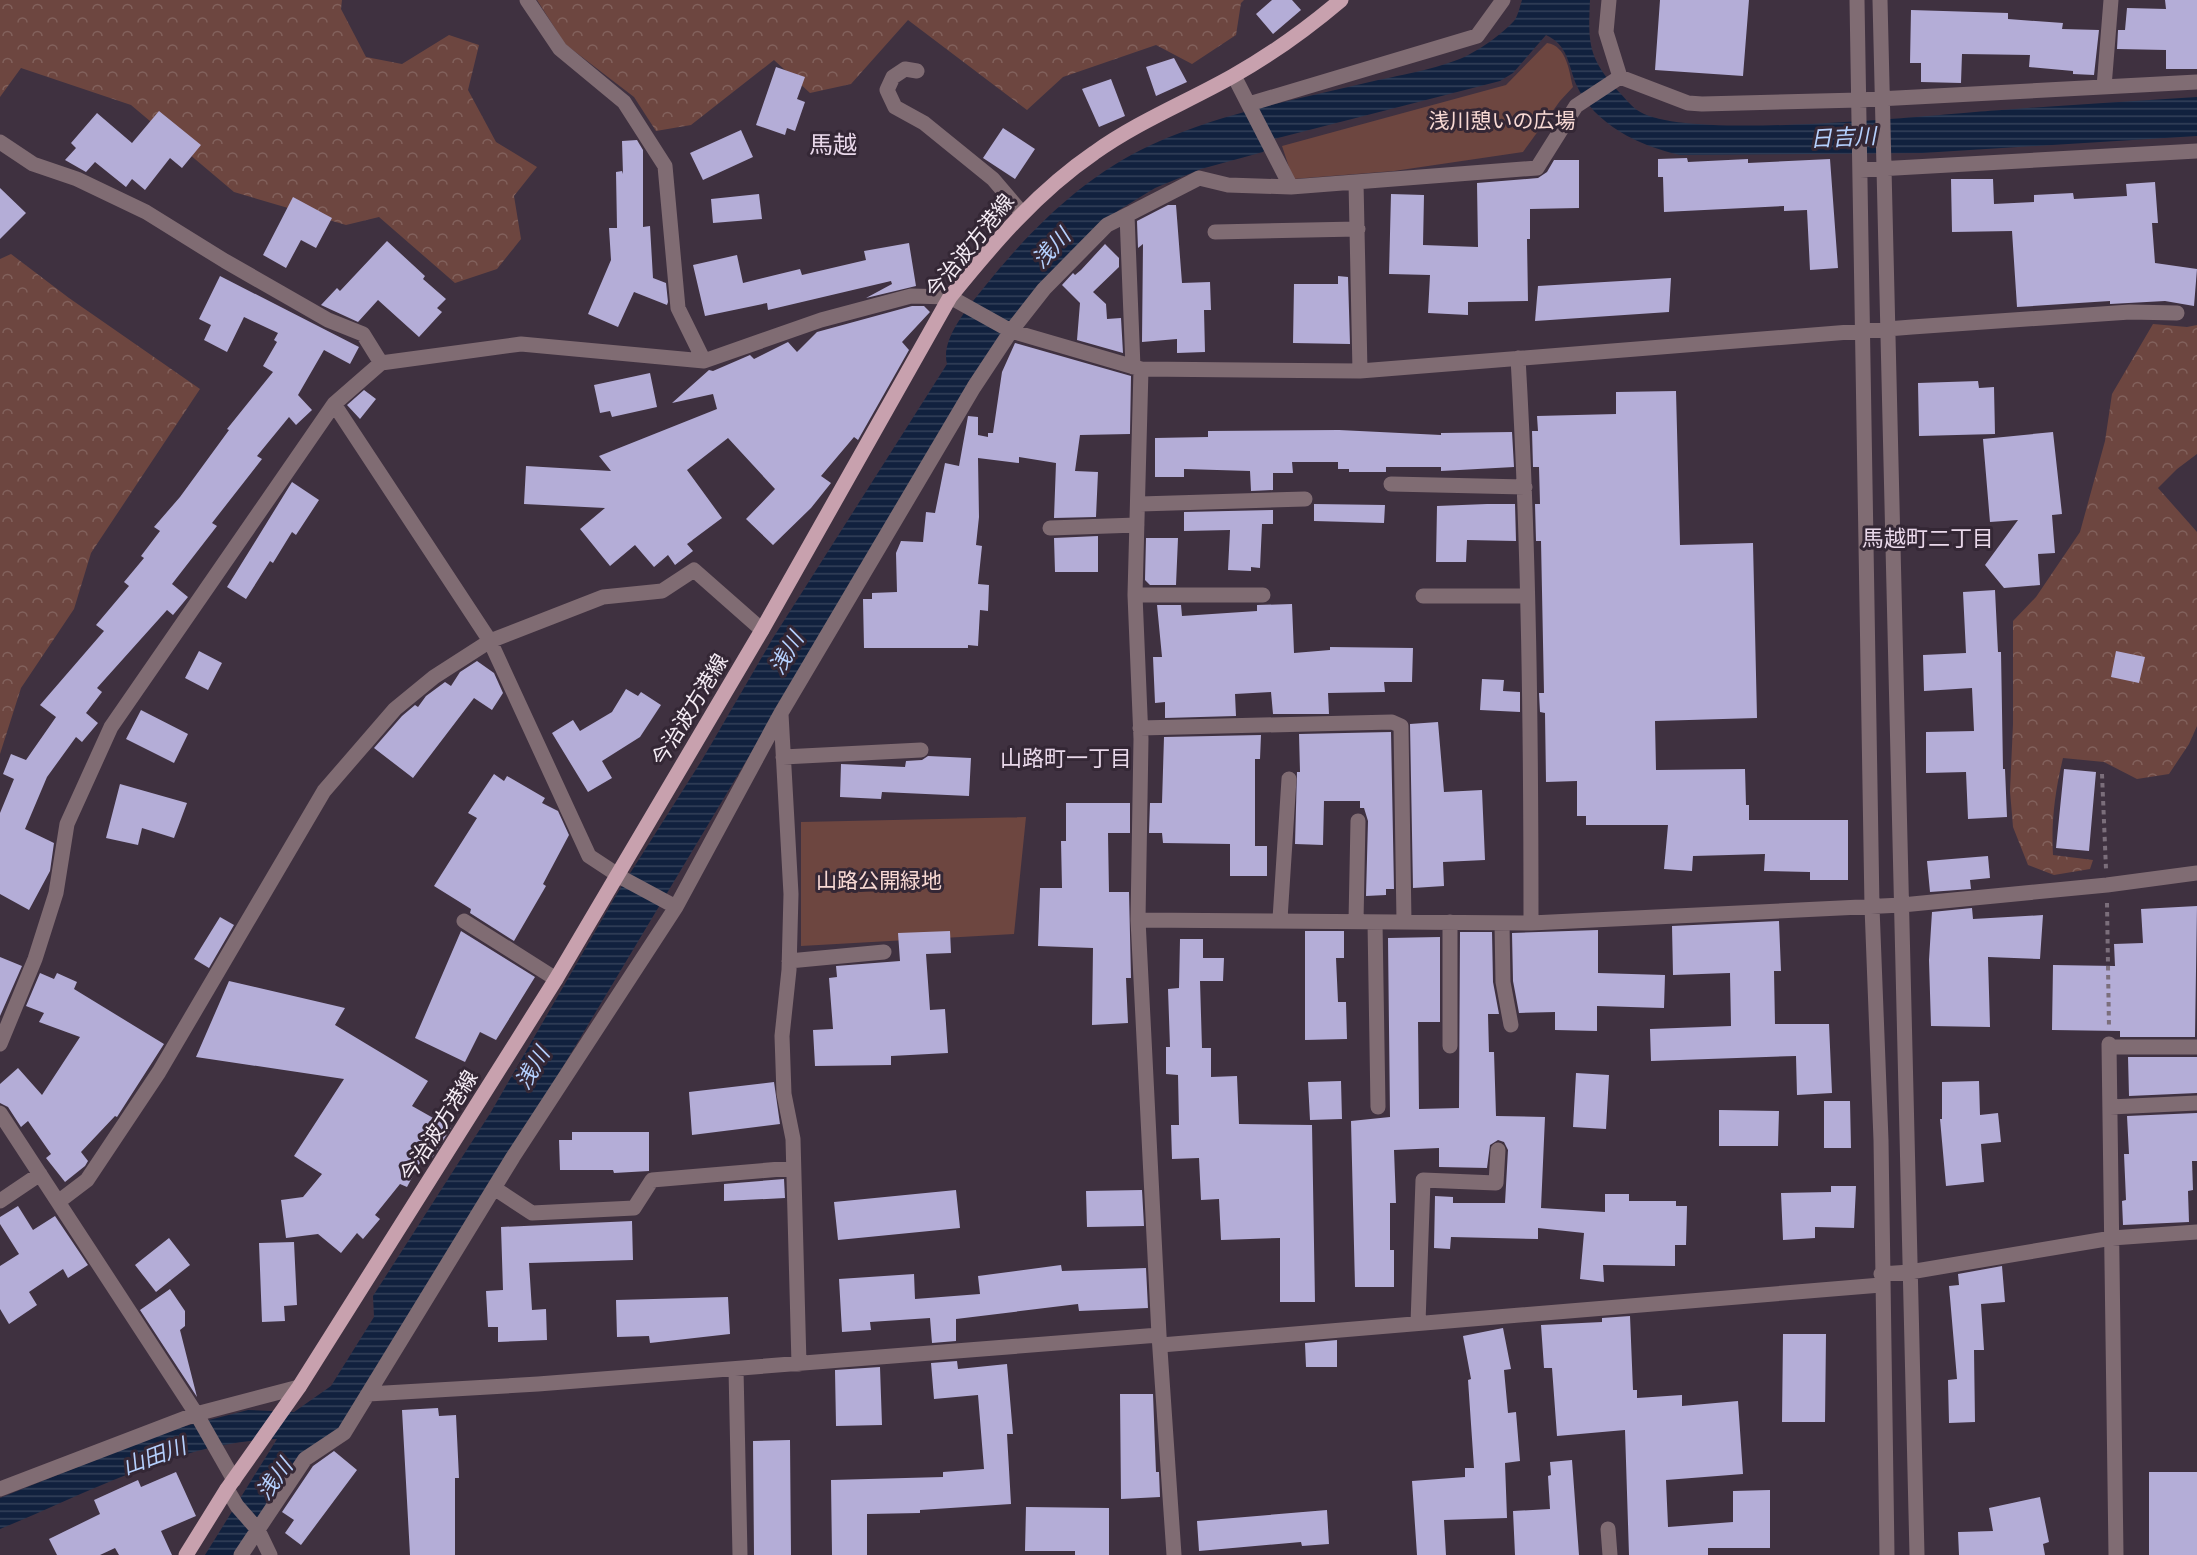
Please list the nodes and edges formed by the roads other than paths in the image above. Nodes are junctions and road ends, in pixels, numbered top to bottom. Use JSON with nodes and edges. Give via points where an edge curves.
{"nodes":[{"id":1,"x":527,"y":0,"type":"edge"},
{"id":2,"x":1341,"y":0,"type":"edge"},
{"id":3,"x":1503,"y":0,"type":"edge"},
{"id":4,"x":1609,"y":0,"type":"edge"},
{"id":5,"x":1857,"y":0,"type":"edge"},
{"id":6,"x":1880,"y":0,"type":"edge"},
{"id":7,"x":2111,"y":0,"type":"edge"},
{"id":8,"x":917,"y":71,"type":"dead end"},
{"id":9,"x":1234,"y":76,"type":"junction"},
{"id":10,"x":1619,"y":77,"type":"junction"},
{"id":11,"x":2197,"y":82,"type":"edge"},
{"id":12,"x":2104,"y":87,"type":"junction"},
{"id":13,"x":1882,"y":99,"type":"junction"},
{"id":14,"x":1859,"y":101,"type":"junction"},
{"id":15,"x":1249,"y":104,"type":"junction"},
{"id":16,"x":1,"y":143,"type":"edge"},
{"id":17,"x":2197,"y":151,"type":"edge"},
{"id":18,"x":1885,"y":167,"type":"junction"},
{"id":19,"x":1860,"y":169,"type":"junction"},
{"id":20,"x":1356,"y":182,"type":"junction"},
{"id":21,"x":1291,"y":187,"type":"junction"},
{"id":22,"x":1022,"y":213,"type":"junction"},
{"id":23,"x":1127,"y":215,"type":"junction"},
{"id":24,"x":1358,"y":229,"type":"junction"},
{"id":25,"x":1215,"y":232,"type":"dead end"},
{"id":26,"x":950,"y":297,"type":"junction"},
{"id":27,"x":2176,"y":313,"type":"dead end"},
{"id":28,"x":1888,"y":328,"type":"junction"},
{"id":29,"x":1864,"y":331,"type":"junction"},
{"id":30,"x":1011,"y":332,"type":"junction"},
{"id":31,"x":1518,"y":358,"type":"junction"},
{"id":32,"x":704,"y":361,"type":"junction"},
{"id":33,"x":381,"y":363,"type":"junction"},
{"id":34,"x":1137,"y":368,"type":"junction"},
{"id":35,"x":1360,"y":371,"type":"junction"},
{"id":36,"x":334,"y":404,"type":"junction"},
{"id":37,"x":1391,"y":484,"type":"dead end"},
{"id":38,"x":1526,"y":487,"type":"junction"},
{"id":39,"x":1305,"y":499,"type":"dead end"},
{"id":40,"x":1140,"y":504,"type":"junction"},
{"id":41,"x":1137,"y":525,"type":"junction"},
{"id":42,"x":1050,"y":528,"type":"dead end"},
{"id":43,"x":1135,"y":595,"type":"junction"},
{"id":44,"x":1263,"y":595,"type":"dead end"},
{"id":45,"x":1423,"y":596,"type":"dead end"},
{"id":46,"x":1527,"y":596,"type":"junction"},
{"id":47,"x":762,"y":630,"type":"junction"},
{"id":48,"x":490,"y":641,"type":"junction"},
{"id":49,"x":781,"y":713,"type":"junction"},
{"id":50,"x":1140,"y":728,"type":"junction"},
{"id":51,"x":921,"y":750,"type":"dead end"},
{"id":52,"x":783,"y":757,"type":"junction"},
{"id":53,"x":1288,"y":779,"type":"dead end"},
{"id":54,"x":1358,"y":821,"type":"dead end"},
{"id":55,"x":2197,"y":873,"type":"edge"},
{"id":56,"x":620,"y":877,"type":"junction"},
{"id":57,"x":1902,"y":905,"type":"junction"},
{"id":58,"x":673,"y":906,"type":"junction"},
{"id":59,"x":1872,"y":907,"type":"junction"},
{"id":60,"x":1280,"y":919,"type":"junction"},
{"id":61,"x":1138,"y":920,"type":"junction"},
{"id":62,"x":464,"y":921,"type":"dead end"},
{"id":63,"x":1356,"y":921,"type":"junction"},
{"id":64,"x":1375,"y":922,"type":"junction"},
{"id":65,"x":1404,"y":922,"type":"junction"},
{"id":66,"x":1450,"y":922,"type":"junction"},
{"id":67,"x":1502,"y":923,"type":"junction"},
{"id":68,"x":1532,"y":923,"type":"junction"},
{"id":69,"x":884,"y":952,"type":"dead end"},
{"id":70,"x":789,"y":961,"type":"junction"},
{"id":71,"x":556,"y":979,"type":"junction"},
{"id":72,"x":1511,"y":1024,"type":"dead end"},
{"id":73,"x":0,"y":1044,"type":"edge"},
{"id":74,"x":1450,"y":1046,"type":"dead end"},
{"id":75,"x":2197,"y":1047,"type":"edge"},
{"id":76,"x":2197,"y":1103,"type":"edge"},
{"id":77,"x":1378,"y":1107,"type":"dead end"},
{"id":78,"x":2110,"y":1107,"type":"junction"},
{"id":79,"x":0,"y":1113,"type":"edge"},
{"id":80,"x":1498,"y":1150,"type":"dead end"},
{"id":81,"x":793,"y":1168,"type":"junction"},
{"id":82,"x":40,"y":1174,"type":"junction"},
{"id":83,"x":494,"y":1188,"type":"junction"},
{"id":84,"x":0,"y":1201,"type":"edge"},
{"id":85,"x":58,"y":1203,"type":"junction"},
{"id":86,"x":2197,"y":1232,"type":"edge"},
{"id":87,"x":2112,"y":1238,"type":"junction"},
{"id":88,"x":1910,"y":1272,"type":"junction"},
{"id":89,"x":1881,"y":1279,"type":"junction"},
{"id":90,"x":1419,"y":1323,"type":"junction"},
{"id":91,"x":1160,"y":1340,"type":"junction"},
{"id":92,"x":799,"y":1364,"type":"junction"},
{"id":93,"x":736,"y":1369,"type":"junction"},
{"id":94,"x":299,"y":1387,"type":"junction"},
{"id":95,"x":368,"y":1394,"type":"junction"},
{"id":96,"x":196,"y":1414,"type":"junction"},
{"id":97,"x":232,"y":1482,"type":"junction"},
{"id":98,"x":0,"y":1489,"type":"edge"},
{"id":99,"x":1608,"y":1529,"type":"dead end"},
{"id":100,"x":258,"y":1530,"type":"junction"},
{"id":101,"x":186,"y":1555,"type":"edge"},
{"id":102,"x":241,"y":1555,"type":"edge"},
{"id":103,"x":270,"y":1555,"type":"edge"},
{"id":104,"x":740,"y":1555,"type":"edge"},
{"id":105,"x":1174,"y":1555,"type":"edge"},
{"id":106,"x":1610,"y":1555,"type":"edge"},
{"id":107,"x":1887,"y":1555,"type":"edge"},
{"id":108,"x":1917,"y":1555,"type":"edge"},
{"id":109,"x":2116,"y":1555,"type":"edge"}],
"edges":[{"from":1,"to":32,"type":"street","via":[[560,49],[624,102],[665,166],[678,308]]},
{"from":2,"to":9,"type":"main road","name":"今治波方港線","via":[[1308,28]]},
{"from":3,"to":15,"type":"street","via":[[1477,36]]},
{"from":4,"to":10,"type":"street","via":[[1606,32]]},
{"from":5,"to":14,"type":"street"},
{"from":6,"to":13,"type":"street"},
{"from":7,"to":12,"type":"street"},
{"from":8,"to":22,"type":"street","via":[[905,69],[893,77],[887,90],[895,107],[924,123],[993,179]]},
{"from":9,"to":15,"type":"street"},
{"from":9,"to":22,"type":"main road","name":"今治波方港線","via":[[1095,152],[1042,192]]},
{"from":10,"to":14,"type":"street","via":[[1688,103]]},
{"from":10,"to":20,"type":"street","via":[[1576,106],[1537,168]]},
{"from":11,"to":12,"type":"street"},
{"from":12,"to":13,"type":"street"},
{"from":13,"to":14,"type":"street"},
{"from":13,"to":18,"type":"street"},
{"from":14,"to":19,"type":"street"},
{"from":15,"to":21,"type":"street"},
{"from":16,"to":33,"type":"street","via":[[33,164],[77,179],[146,212],[328,320],[363,334]]},
{"from":17,"to":18,"type":"street"},
{"from":18,"to":19,"type":"street"},
{"from":18,"to":28,"type":"street"},
{"from":19,"to":29,"type":"street"},
{"from":20,"to":21,"type":"street"},
{"from":20,"to":24,"type":"street"},
{"from":21,"to":23,"type":"street","via":[[1228,184],[1200,178]]},
{"from":22,"to":26,"type":"main road","name":"今治波方港線"},
{"from":23,"to":30,"type":"street","via":[[1107,225],[1091,241],[1044,289]]},
{"from":23,"to":34,"type":"street"},
{"from":24,"to":25,"type":"street"},
{"from":24,"to":35,"type":"street"},
{"from":26,"to":30,"type":"street"},
{"from":26,"to":32,"type":"street","via":[[911,296],[820,320]]},
{"from":26,"to":47,"type":"main road","name":"今治波方港線"},
{"from":27,"to":28,"type":"street","via":[[2130,312]]},
{"from":28,"to":29,"type":"street"},
{"from":28,"to":57,"type":"street"},
{"from":29,"to":31,"type":"street"},
{"from":29,"to":59,"type":"street"},
{"from":30,"to":34,"type":"street"},
{"from":30,"to":49,"type":"street","via":[[974,387]]},
{"from":31,"to":35,"type":"street"},
{"from":31,"to":38,"type":"street"},
{"from":32,"to":33,"type":"street","via":[[521,344]]},
{"from":33,"to":36,"type":"street"},
{"from":34,"to":35,"type":"street"},
{"from":34,"to":40,"type":"street"},
{"from":36,"to":48,"type":"street"},
{"from":36,"to":73,"type":"street","via":[[111,727],[68,824],[56,893],[35,959]]},
{"from":37,"to":38,"type":"street"},
{"from":38,"to":46,"type":"street"},
{"from":39,"to":40,"type":"street"},
{"from":40,"to":41,"type":"street"},
{"from":41,"to":42,"type":"street"},
{"from":41,"to":43,"type":"street"},
{"from":43,"to":44,"type":"street"},
{"from":43,"to":50,"type":"street"},
{"from":45,"to":46,"type":"street"},
{"from":46,"to":68,"type":"street"},
{"from":47,"to":48,"type":"street","via":[[694,570],[662,591],[603,597]]},
{"from":47,"to":56,"type":"main road","name":"今治波方港線"},
{"from":48,"to":56,"type":"street","via":[[589,855]]},
{"from":48,"to":85,"type":"street","via":[[434,677],[395,709],[324,791],[159,1072],[87,1180]]},
{"from":49,"to":52,"type":"street"},
{"from":49,"to":58,"type":"street"},
{"from":50,"to":61,"type":"street"},
{"from":50,"to":65,"type":"street","via":[[1392,722],[1401,726]]},
{"from":51,"to":52,"type":"street"},
{"from":52,"to":70,"type":"street","via":[[791,894]]},
{"from":53,"to":60,"type":"street"},
{"from":54,"to":63,"type":"street"},
{"from":55,"to":57,"type":"street"},
{"from":56,"to":58,"type":"street"},
{"from":56,"to":71,"type":"main road","name":"今治波方港線"},
{"from":57,"to":59,"type":"street"},
{"from":57,"to":88,"type":"street"},
{"from":58,"to":83,"type":"street"},
{"from":59,"to":68,"type":"street"},
{"from":59,"to":89,"type":"street","via":[[1881,1140]]},
{"from":60,"to":61,"type":"street"},
{"from":60,"to":63,"type":"street"},
{"from":61,"to":91,"type":"street"},
{"from":62,"to":71,"type":"street"},
{"from":63,"to":64,"type":"street"},
{"from":64,"to":65,"type":"street"},
{"from":64,"to":77,"type":"street"},
{"from":65,"to":66,"type":"street"},
{"from":66,"to":67,"type":"street"},
{"from":66,"to":74,"type":"street"},
{"from":67,"to":68,"type":"street"},
{"from":67,"to":72,"type":"street","via":[[1503,982]]},
{"from":69,"to":70,"type":"street"},
{"from":70,"to":81,"type":"street","via":[[782,1036]]},
{"from":71,"to":94,"type":"main road","name":"今治波方港線"},
{"from":75,"to":78,"type":"street","via":[[2109,1046]]},
{"from":76,"to":78,"type":"street"},
{"from":78,"to":87,"type":"street"},
{"from":79,"to":82,"type":"street"},
{"from":80,"to":90,"type":"street","via":[[1496,1183],[1423,1180]]},
{"from":81,"to":83,"type":"street","via":[[652,1180],[634,1208],[532,1214]]},
{"from":81,"to":92,"type":"street"},
{"from":82,"to":84,"type":"street"},
{"from":82,"to":85,"type":"street"},
{"from":83,"to":95,"type":"street"},
{"from":85,"to":96,"type":"street"},
{"from":86,"to":87,"type":"street"},
{"from":87,"to":88,"type":"street"},
{"from":87,"to":109,"type":"street"},
{"from":88,"to":89,"type":"street"},
{"from":88,"to":108,"type":"street"},
{"from":89,"to":90,"type":"street"},
{"from":89,"to":107,"type":"street"},
{"from":90,"to":91,"type":"street"},
{"from":91,"to":92,"type":"street"},
{"from":91,"to":105,"type":"street"},
{"from":92,"to":93,"type":"street"},
{"from":93,"to":95,"type":"street"},
{"from":93,"to":104,"type":"street"},
{"from":94,"to":96,"type":"street"},
{"from":94,"to":97,"type":"main road","name":"今治波方港線"},
{"from":95,"to":100,"type":"street","via":[[344,1433],[304,1459]]},
{"from":96,"to":97,"type":"street"},
{"from":96,"to":98,"type":"street"},
{"from":97,"to":100,"type":"street","via":[[237,1506]]},
{"from":97,"to":101,"type":"main road","name":"今治波方港線"},
{"from":99,"to":106,"type":"street"},
{"from":100,"to":102,"type":"street"},
{"from":100,"to":103,"type":"street"}]}
